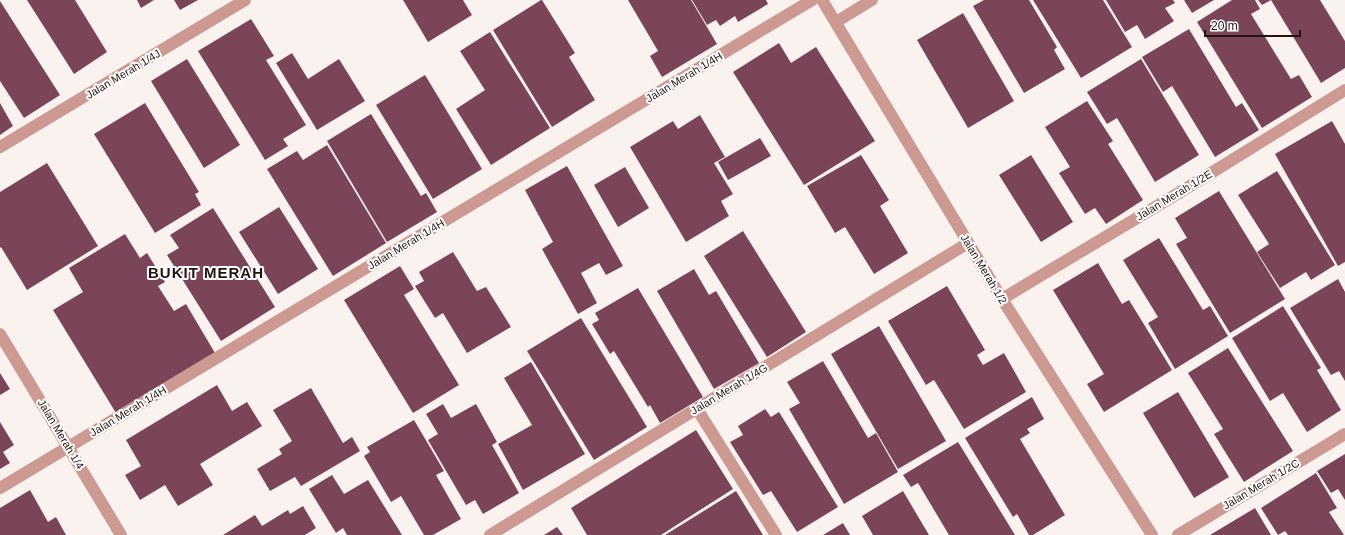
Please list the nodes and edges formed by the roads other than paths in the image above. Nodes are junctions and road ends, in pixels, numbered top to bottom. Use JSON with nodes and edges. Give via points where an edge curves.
{"nodes":[{"id":1,"x":245,"y":0,"type":"edge"},
{"id":2,"x":812,"y":0,"type":"edge"},
{"id":3,"x":822,"y":0,"type":"edge"},
{"id":4,"x":872,"y":0,"type":"edge"},
{"id":5,"x":836,"y":22,"type":"junction"},
{"id":6,"x":1345,"y":90,"type":"edge"},
{"id":7,"x":0,"y":148,"type":"edge"},
{"id":8,"x":968,"y":243,"type":"junction"},
{"id":9,"x":1002,"y":299,"type":"junction"},
{"id":10,"x":0,"y":334,"type":"edge"},
{"id":11,"x":697,"y":409,"type":"junction"},
{"id":12,"x":1345,"y":434,"type":"edge"},
{"id":13,"x":68,"y":447,"type":"junction"},
{"id":14,"x":0,"y":488,"type":"edge"},
{"id":15,"x":1146,"y":533,"type":"edge"},
{"id":16,"x":121,"y":535,"type":"edge"},
{"id":17,"x":490,"y":535,"type":"edge"},
{"id":18,"x":776,"y":535,"type":"edge"},
{"id":19,"x":1178,"y":535,"type":"edge"}],
"edges":[{"from":1,"to":7,"type":"street","name":"Jalan Merah 1/4J"},
{"from":2,"to":13,"type":"street","name":"Jalan Merah 1/4H"},
{"from":3,"to":5,"type":"street","name":"Jalan Merah 1/2"},
{"from":4,"to":5,"type":"street"},
{"from":5,"to":8,"type":"street","name":"Jalan Merah 1/2"},
{"from":6,"to":9,"type":"street","name":"Jalan Merah 1/2E"},
{"from":8,"to":9,"type":"street","name":"Jalan Merah 1/2"},
{"from":8,"to":11,"type":"street","name":"Jalan Merah 1/4G"},
{"from":9,"to":15,"type":"street","name":"Jalan Merah 1/2"},
{"from":10,"to":13,"type":"street","name":"Jalan Merah 1/4"},
{"from":11,"to":17,"type":"street","name":"Jalan Merah 1/4G"},
{"from":11,"to":18,"type":"street"},
{"from":12,"to":19,"type":"street","name":"Jalan Merah 1/2C"},
{"from":13,"to":14,"type":"street","name":"Jalan Merah 1/4H"},
{"from":13,"to":16,"type":"street","name":"Jalan Merah 1/4"}]}
